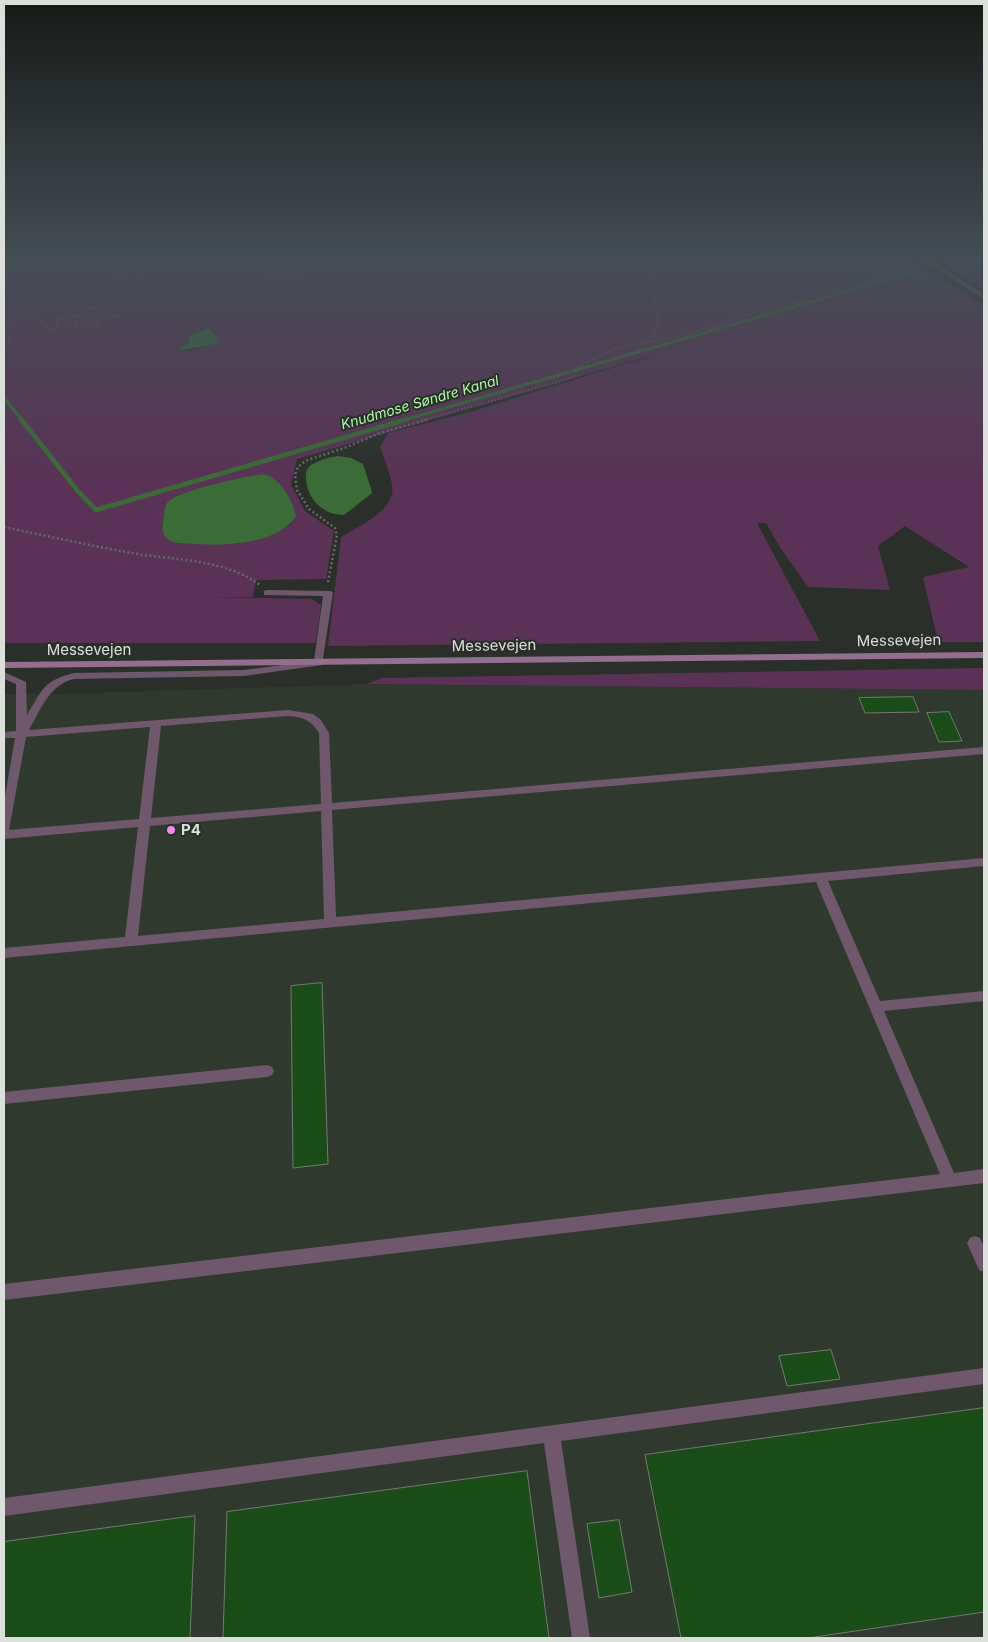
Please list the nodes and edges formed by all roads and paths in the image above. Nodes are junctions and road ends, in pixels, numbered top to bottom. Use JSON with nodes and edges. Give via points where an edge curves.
{"nodes":[{"id":1,"x":4,"y":332,"type":"edge"},
{"id":2,"x":657,"y":332,"type":"edge"},
{"id":3,"x":692,"y":332,"type":"edge"},
{"id":4,"x":642,"y":343,"type":"junction"},
{"id":5,"x":4,"y":346,"type":"edge"},
{"id":6,"x":4,"y":528,"type":"edge"},
{"id":7,"x":267,"y":593,"type":"joint"},
{"id":8,"x":328,"y":593,"type":"junction"},
{"id":9,"x":984,"y":656,"type":"edge"},
{"id":10,"x":319,"y":663,"type":"junction"},
{"id":11,"x":4,"y":665,"type":"edge"},
{"id":12,"x":4,"y":675,"type":"edge"},
{"id":13,"x":156,"y":723,"type":"junction"},
{"id":14,"x":21,"y":734,"type":"junction"},
{"id":15,"x":4,"y":735,"type":"edge"},
{"id":16,"x":984,"y":750,"type":"edge"},
{"id":17,"x":327,"y":807,"type":"junction"},
{"id":18,"x":145,"y":822,"type":"junction"},
{"id":19,"x":4,"y":830,"type":"edge"},
{"id":20,"x":4,"y":835,"type":"edge"},
{"id":21,"x":984,"y":862,"type":"edge"},
{"id":22,"x":820,"y":877,"type":"junction"},
{"id":23,"x":330,"y":923,"type":"junction"},
{"id":24,"x":131,"y":941,"type":"junction"},
{"id":25,"x":4,"y":953,"type":"edge"},
{"id":26,"x":984,"y":996,"type":"edge"},
{"id":27,"x":876,"y":1007,"type":"junction"},
{"id":28,"x":267,"y":1072,"type":"dead end"},
{"id":29,"x":4,"y":1098,"type":"edge"},
{"id":30,"x":984,"y":1176,"type":"edge"},
{"id":31,"x":950,"y":1180,"type":"junction"},
{"id":32,"x":975,"y":1243,"type":"dead end"},
{"id":33,"x":984,"y":1265,"type":"edge"},
{"id":34,"x":4,"y":1292,"type":"edge"},
{"id":35,"x":984,"y":1376,"type":"edge"},
{"id":36,"x":551,"y":1434,"type":"junction"},
{"id":37,"x":4,"y":1507,"type":"edge"},
{"id":38,"x":581,"y":1638,"type":"edge"}],
"edges":[{"from":1,"to":5,"type":"path","via":[[11,342]]},
{"from":2,"to":4,"type":"path"},
{"from":3,"to":4,"type":"path"},
{"from":4,"to":8,"type":"path","via":[[615,348],[574,369],[575,376],[562,381],[380,433],[305,461],[295,475],[297,490],[309,509],[335,528],[337,534]]},
{"from":6,"to":7,"type":"path","via":[[230,570],[256,580]]},
{"from":7,"to":8,"type":"lane"},
{"from":8,"to":10,"type":"lane"},
{"from":9,"to":10,"type":"main road","name":"Messevejen"},
{"from":10,"to":11,"type":"main road","name":"Messevejen"},
{"from":10,"to":14,"type":"lane","via":[[244,673],[74,676],[50,686]]},
{"from":12,"to":14,"type":"lane","via":[[21,682]]},
{"from":13,"to":14,"type":"lane"},
{"from":13,"to":17,"type":"lane","via":[[288,712],[313,717],[324,733]]},
{"from":13,"to":18,"type":"lane"},
{"from":14,"to":15,"type":"lane"},
{"from":14,"to":19,"type":"lane"},
{"from":16,"to":17,"type":"lane"},
{"from":17,"to":18,"type":"lane"},
{"from":17,"to":23,"type":"lane"},
{"from":18,"to":20,"type":"lane"},
{"from":18,"to":24,"type":"lane"},
{"from":21,"to":22,"type":"lane"},
{"from":22,"to":23,"type":"lane"},
{"from":22,"to":27,"type":"lane"},
{"from":23,"to":24,"type":"lane"},
{"from":24,"to":25,"type":"lane"},
{"from":26,"to":27,"type":"lane"},
{"from":27,"to":31,"type":"lane"},
{"from":28,"to":29,"type":"lane"},
{"from":30,"to":31,"type":"lane"},
{"from":31,"to":34,"type":"lane"},
{"from":32,"to":33,"type":"lane"},
{"from":35,"to":36,"type":"lane"},
{"from":36,"to":37,"type":"lane"},
{"from":36,"to":38,"type":"lane"}]}
